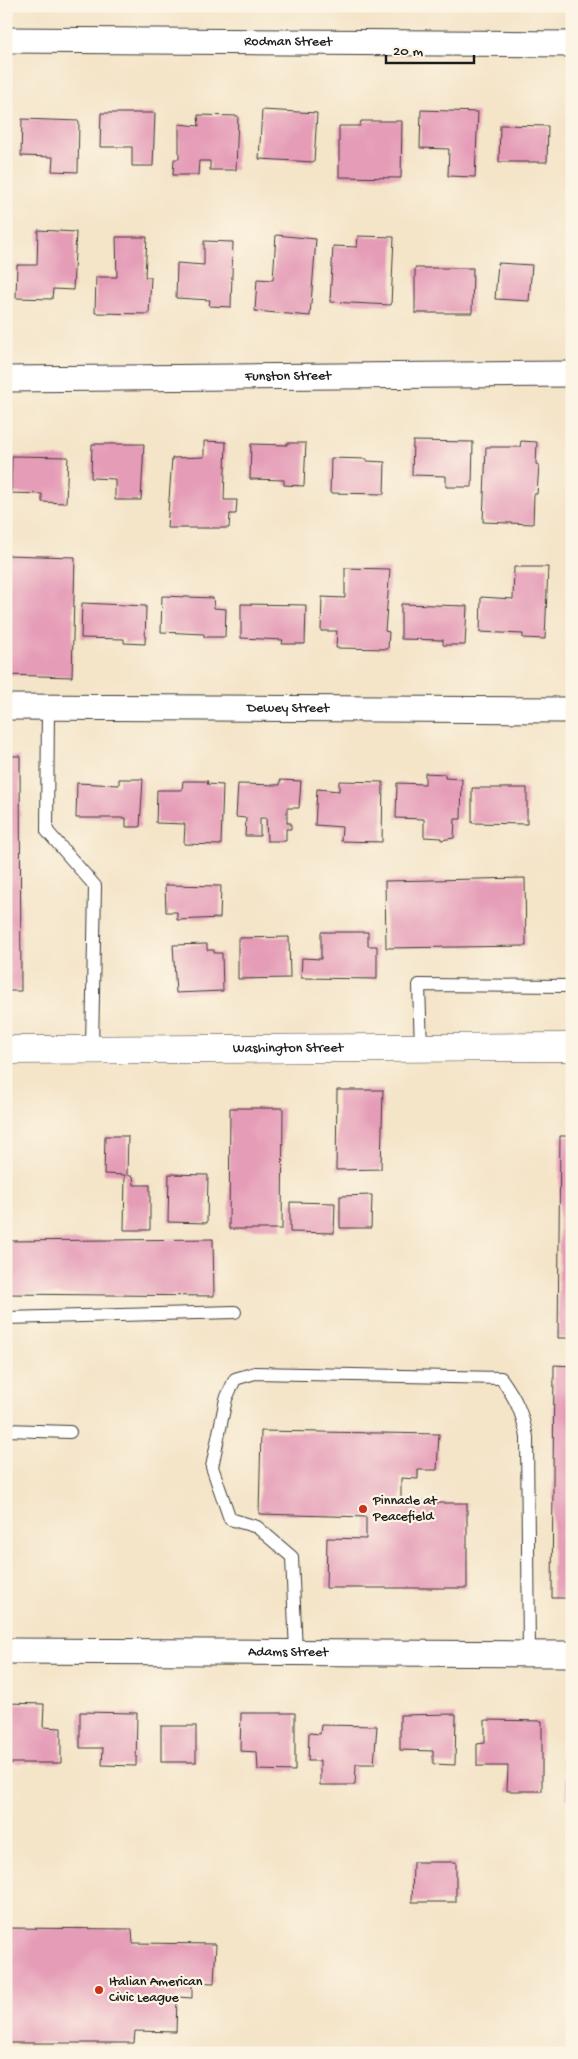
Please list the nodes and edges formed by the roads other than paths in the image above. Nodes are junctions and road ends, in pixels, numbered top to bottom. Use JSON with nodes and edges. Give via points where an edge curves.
{"nodes":[{"id":1,"x":6,"y":40,"type":"edge"},
{"id":2,"x":572,"y":44,"type":"edge"},
{"id":3,"x":572,"y":374,"type":"edge"},
{"id":4,"x":6,"y":379,"type":"edge"},
{"id":5,"x":6,"y":707,"type":"edge"},
{"id":6,"x":48,"y":708,"type":"junction"},
{"id":7,"x":572,"y":710,"type":"edge"},
{"id":8,"x":572,"y":986,"type":"edge"},
{"id":9,"x":572,"y":1047,"type":"edge"},
{"id":10,"x":421,"y":1048,"type":"junction"},
{"id":11,"x":92,"y":1049,"type":"junction"},
{"id":12,"x":6,"y":1050,"type":"edge"},
{"id":13,"x":235,"y":1312,"type":"dead end"},
{"id":14,"x":6,"y":1318,"type":"edge"},
{"id":15,"x":6,"y":1430,"type":"edge"},
{"id":16,"x":70,"y":1432,"type":"dead end"},
{"id":17,"x":6,"y":1651,"type":"edge"},
{"id":18,"x":296,"y":1652,"type":"junction"},
{"id":19,"x":529,"y":1654,"type":"junction"},
{"id":20,"x":572,"y":1654,"type":"edge"}],
"edges":[{"from":1,"to":2,"type":"street","name":"Rodman Street"},
{"from":3,"to":4,"type":"street","name":"Funston Street"},
{"from":5,"to":6,"type":"street","name":"Dewey Street"},
{"from":6,"to":7,"type":"street","name":"Dewey Street"},
{"from":6,"to":11,"type":"lane","via":[[47,830],[95,886]]},
{"from":8,"to":10,"type":"lane","via":[[419,985]]},
{"from":9,"to":10,"type":"street","name":"Washington Street"},
{"from":10,"to":11,"type":"street","name":"Washington Street"},
{"from":11,"to":12,"type":"street","name":"Washington Street"},
{"from":13,"to":14,"type":"lane"},
{"from":15,"to":16,"type":"lane"},
{"from":17,"to":18,"type":"street","name":"Adams Street"},
{"from":18,"to":19,"type":"street","name":"Adams Street"},
{"from":18,"to":19,"type":"lane","via":[[292,1557],[257,1527],[230,1519],[212,1467],[226,1399],[235,1379],[255,1373],[501,1378],[523,1414],[527,1437]]},
{"from":19,"to":20,"type":"street","name":"Adams Street"}]}
